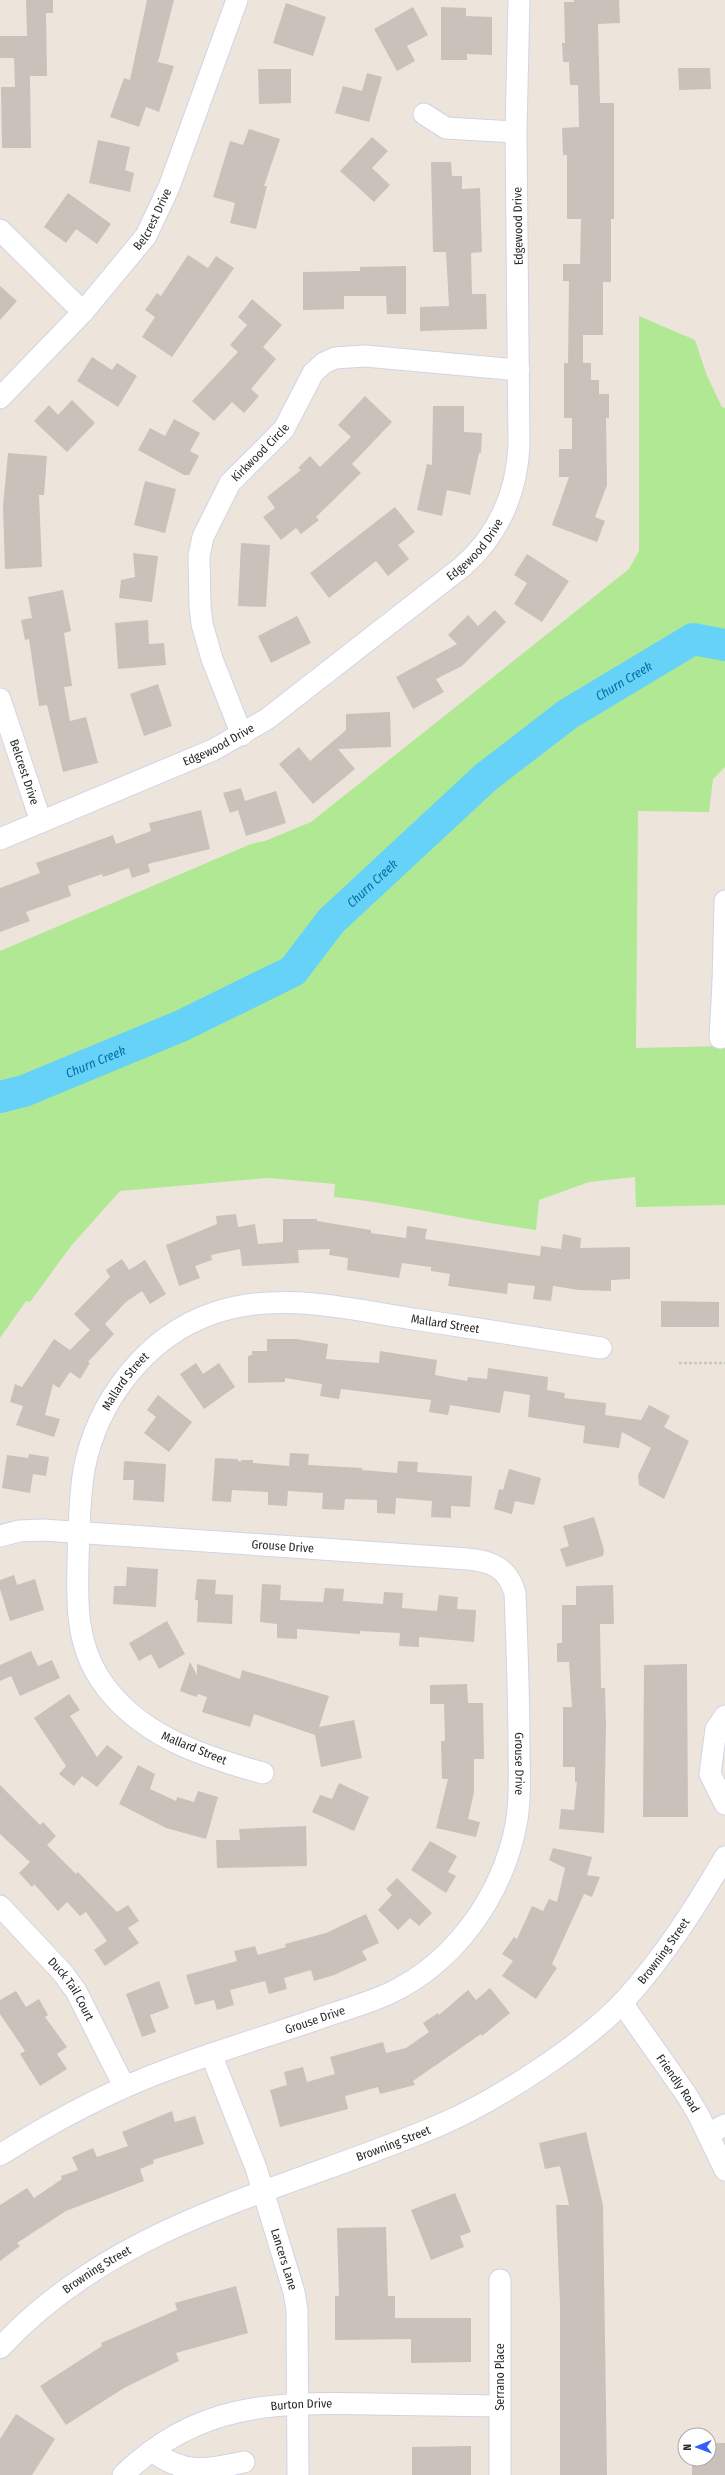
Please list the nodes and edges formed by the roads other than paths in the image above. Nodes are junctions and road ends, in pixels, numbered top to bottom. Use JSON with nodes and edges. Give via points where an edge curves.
{"nodes":[{"id":1,"x":237,"y":0,"type":"edge"},
{"id":2,"x":519,"y":0,"type":"edge"},
{"id":3,"x":424,"y":114,"type":"dead end"},
{"id":4,"x":516,"y":132,"type":"junction"},
{"id":5,"x":0,"y":230,"type":"edge"},
{"id":6,"x":83,"y":312,"type":"junction"},
{"id":7,"x":519,"y":370,"type":"junction"},
{"id":8,"x":0,"y":398,"type":"edge"},
{"id":9,"x":0,"y":699,"type":"edge"},
{"id":10,"x":242,"y":735,"type":"junction"},
{"id":11,"x":41,"y":822,"type":"junction"},
{"id":12,"x":0,"y":839,"type":"edge"},
{"id":13,"x":725,"y":901,"type":"edge"},
{"id":14,"x":724,"y":983,"type":"edge"},
{"id":15,"x":720,"y":1038,"type":"dead end"},
{"id":16,"x":601,"y":1348,"type":"dead end"},
{"id":17,"x":79,"y":1533,"type":"junction"},
{"id":18,"x":0,"y":1536,"type":"edge"},
{"id":19,"x":725,"y":1716,"type":"edge"},
{"id":20,"x":263,"y":1773,"type":"dead end"},
{"id":21,"x":725,"y":1804,"type":"edge"},
{"id":22,"x":725,"y":1857,"type":"edge"},
{"id":23,"x":0,"y":1906,"type":"edge"},
{"id":24,"x":622,"y":2003,"type":"junction"},
{"id":25,"x":211,"y":2054,"type":"junction"},
{"id":26,"x":124,"y":2086,"type":"junction"},
{"id":27,"x":717,"y":2129,"type":"edge"},
{"id":28,"x":0,"y":2155,"type":"edge"},
{"id":29,"x":725,"y":2170,"type":"edge"},
{"id":30,"x":264,"y":2192,"type":"junction"},
{"id":31,"x":500,"y":2280,"type":"dead end"},
{"id":32,"x":0,"y":2348,"type":"edge"},
{"id":33,"x":298,"y":2403,"type":"junction"},
{"id":34,"x":499,"y":2406,"type":"junction"},
{"id":35,"x":152,"y":2451,"type":"junction"},
{"id":36,"x":244,"y":2462,"type":"dead end"},
{"id":37,"x":123,"y":2475,"type":"edge"},
{"id":38,"x":298,"y":2475,"type":"edge"},
{"id":39,"x":500,"y":2475,"type":"edge"}],
"edges":[{"from":1,"to":6,"type":"street","name":"Belcrest Drive","via":[[155,221],[135,252]]},
{"from":2,"to":4,"type":"street","name":"Edgewood Drive"},
{"from":3,"to":4,"type":"street","via":[[446,128]]},
{"from":4,"to":7,"type":"street","name":"Edgewood Drive"},
{"from":5,"to":6,"type":"street"},
{"from":6,"to":8,"type":"street","name":"Belcrest Drive"},
{"from":7,"to":10,"type":"street","name":"Edgewood Drive","via":[[520,446],[516,478],[506,509],[484,544],[473,557],[404,613],[267,719]]},
{"from":7,"to":10,"type":"street","name":"Kirkwood Circle","via":[[365,356],[335,358],[324,363],[313,373],[284,429],[230,483],[202,537],[199,556],[202,624],[212,659]]},
{"from":9,"to":11,"type":"street","name":"Belcrest Drive"},
{"from":10,"to":11,"type":"street","name":"Edgewood Drive","via":[[213,750]]},
{"from":11,"to":12,"type":"street","name":"Edgewood Drive"},
{"from":13,"to":14,"type":"street"},
{"from":14,"to":15,"type":"street"},
{"from":16,"to":17,"type":"street","name":"Mallard Street","via":[[289,1302],[251,1304],[215,1312],[181,1328],[159,1344],[137,1365],[112,1397],[88,1452],[82,1487]]},
{"from":17,"to":18,"type":"street","name":"Grouse Drive","via":[[31,1530]]},
{"from":17,"to":20,"type":"street","name":"Mallard Street","via":[[77,1599],[83,1642],[98,1677],[137,1720],[163,1737],[205,1755]]},
{"from":17,"to":25,"type":"street","name":"Grouse Drive","via":[[476,1559],[494,1564],[504,1571],[515,1593],[519,1805],[513,1840],[499,1882],[477,1919],[457,1943],[433,1964],[389,1994]]},
{"from":19,"to":21,"type":"street","via":[[716,1729],[710,1774]]},
{"from":22,"to":24,"type":"street","name":"Browning Street","via":[[686,1922]]},
{"from":23,"to":26,"type":"street","name":"Duck Tail Court","via":[[62,1972],[76,1992]]},
{"from":24,"to":27,"type":"street","name":"Friendly Road","via":[[686,2094]]},
{"from":24,"to":30,"type":"street","name":"Browning Street","via":[[580,2039],[488,2100],[443,2124]]},
{"from":25,"to":26,"type":"street","name":"Grouse Drive"},
{"from":25,"to":30,"type":"street","name":"Lancers Lane"},
{"from":26,"to":28,"type":"street","name":"Grouse Drive","via":[[52,2123]]},
{"from":27,"to":29,"type":"street","name":"Friendly Road"},
{"from":30,"to":32,"type":"street","name":"Browning Street","via":[[162,2232],[112,2258],[60,2294]]},
{"from":30,"to":33,"type":"street","name":"Lancers Lane","via":[[297,2310]]},
{"from":31,"to":34,"type":"street","name":"Serrano Place"},
{"from":33,"to":34,"type":"street","name":"Burton Drive"},
{"from":33,"to":35,"type":"street","name":"Burton Drive","via":[[215,2417],[191,2427]]},
{"from":33,"to":38,"type":"street","name":"Lancers Lane"},
{"from":34,"to":39,"type":"street","name":"Serrano Place"},
{"from":35,"to":36,"type":"street","via":[[170,2466],[189,2472]]},
{"from":35,"to":37,"type":"street","name":"Burton Drive"}]}
